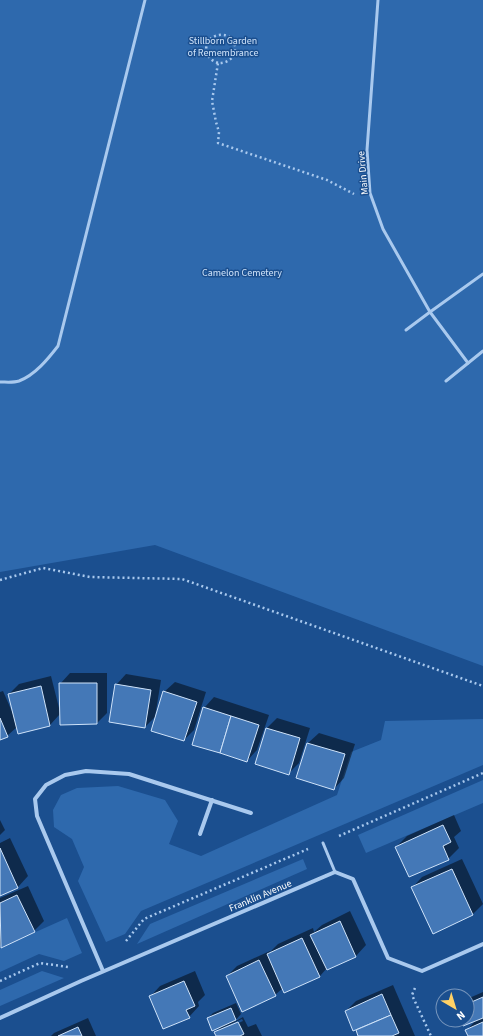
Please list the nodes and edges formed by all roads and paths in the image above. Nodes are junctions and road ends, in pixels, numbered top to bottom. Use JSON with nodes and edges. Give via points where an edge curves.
{"nodes":[{"id":1,"x":145,"y":0,"type":"edge"},
{"id":2,"x":378,"y":0,"type":"edge"},
{"id":3,"x":218,"y":63,"type":"junction"},
{"id":4,"x":370,"y":193,"type":"junction"},
{"id":5,"x":483,"y":274,"type":"edge"},
{"id":6,"x":430,"y":312,"type":"junction"},
{"id":7,"x":406,"y":330,"type":"dead end"},
{"id":8,"x":483,"y":351,"type":"edge"},
{"id":9,"x":468,"y":363,"type":"junction"},
{"id":10,"x":446,"y":381,"type":"dead end"},
{"id":11,"x":0,"y":382,"type":"edge"},
{"id":12,"x":0,"y":580,"type":"edge"},
{"id":13,"x":483,"y":686,"type":"edge"},
{"id":14,"x":483,"y":773,"type":"edge"},
{"id":15,"x":212,"y":800,"type":"junction"},
{"id":16,"x":251,"y":813,"type":"dead end"},
{"id":17,"x":200,"y":834,"type":"dead end"},
{"id":18,"x":323,"y":843,"type":"junction"},
{"id":19,"x":335,"y":872,"type":"junction"},
{"id":20,"x":126,"y":942,"type":"dead end"},
{"id":21,"x":483,"y":944,"type":"edge"},
{"id":22,"x":103,"y":971,"type":"junction"},
{"id":23,"x":422,"y":971,"type":"junction"},
{"id":24,"x":0,"y":981,"type":"edge"},
{"id":25,"x":0,"y":1018,"type":"edge"},
{"id":26,"x":430,"y":1036,"type":"edge"}],
"edges":[{"from":1,"to":11,"type":"lane","via":[[58,346],[33,372],[18,381]]},
{"from":2,"to":4,"type":"lane","name":"Main Drive","via":[[367,150]]},
{"from":3,"to":3,"type":"path","via":[[210,58],[206,45],[212,37],[221,34],[230,37],[235,50],[231,59]]},
{"from":3,"to":4,"type":"path","via":[[212,101],[219,132],[218,143],[327,180],[353,194]]},
{"from":4,"to":6,"type":"lane","name":"Main Drive","via":[[383,229]]},
{"from":5,"to":6,"type":"lane"},
{"from":6,"to":7,"type":"lane"},
{"from":6,"to":9,"type":"lane","name":"Main Drive"},
{"from":8,"to":9,"type":"lane"},
{"from":9,"to":10,"type":"lane"},
{"from":12,"to":13,"type":"path","via":[[43,568],[90,577],[182,579]]},
{"from":14,"to":18,"type":"path"},
{"from":15,"to":16,"type":"street"},
{"from":15,"to":17,"type":"street"},
{"from":15,"to":22,"type":"street","via":[[129,774],[86,771],[65,775],[46,785],[35,799],[37,816]]},
{"from":18,"to":19,"type":"lane"},
{"from":18,"to":20,"type":"path","via":[[144,920]]},
{"from":19,"to":22,"type":"street","name":"Franklin Avenue"},
{"from":19,"to":23,"type":"street","via":[[353,879],[388,958]]},
{"from":21,"to":23,"type":"street"},
{"from":22,"to":24,"type":"path","via":[[40,963]]},
{"from":22,"to":25,"type":"street","name":"Franklin Avenue"},
{"from":23,"to":26,"type":"path","via":[[412,995]]}]}
